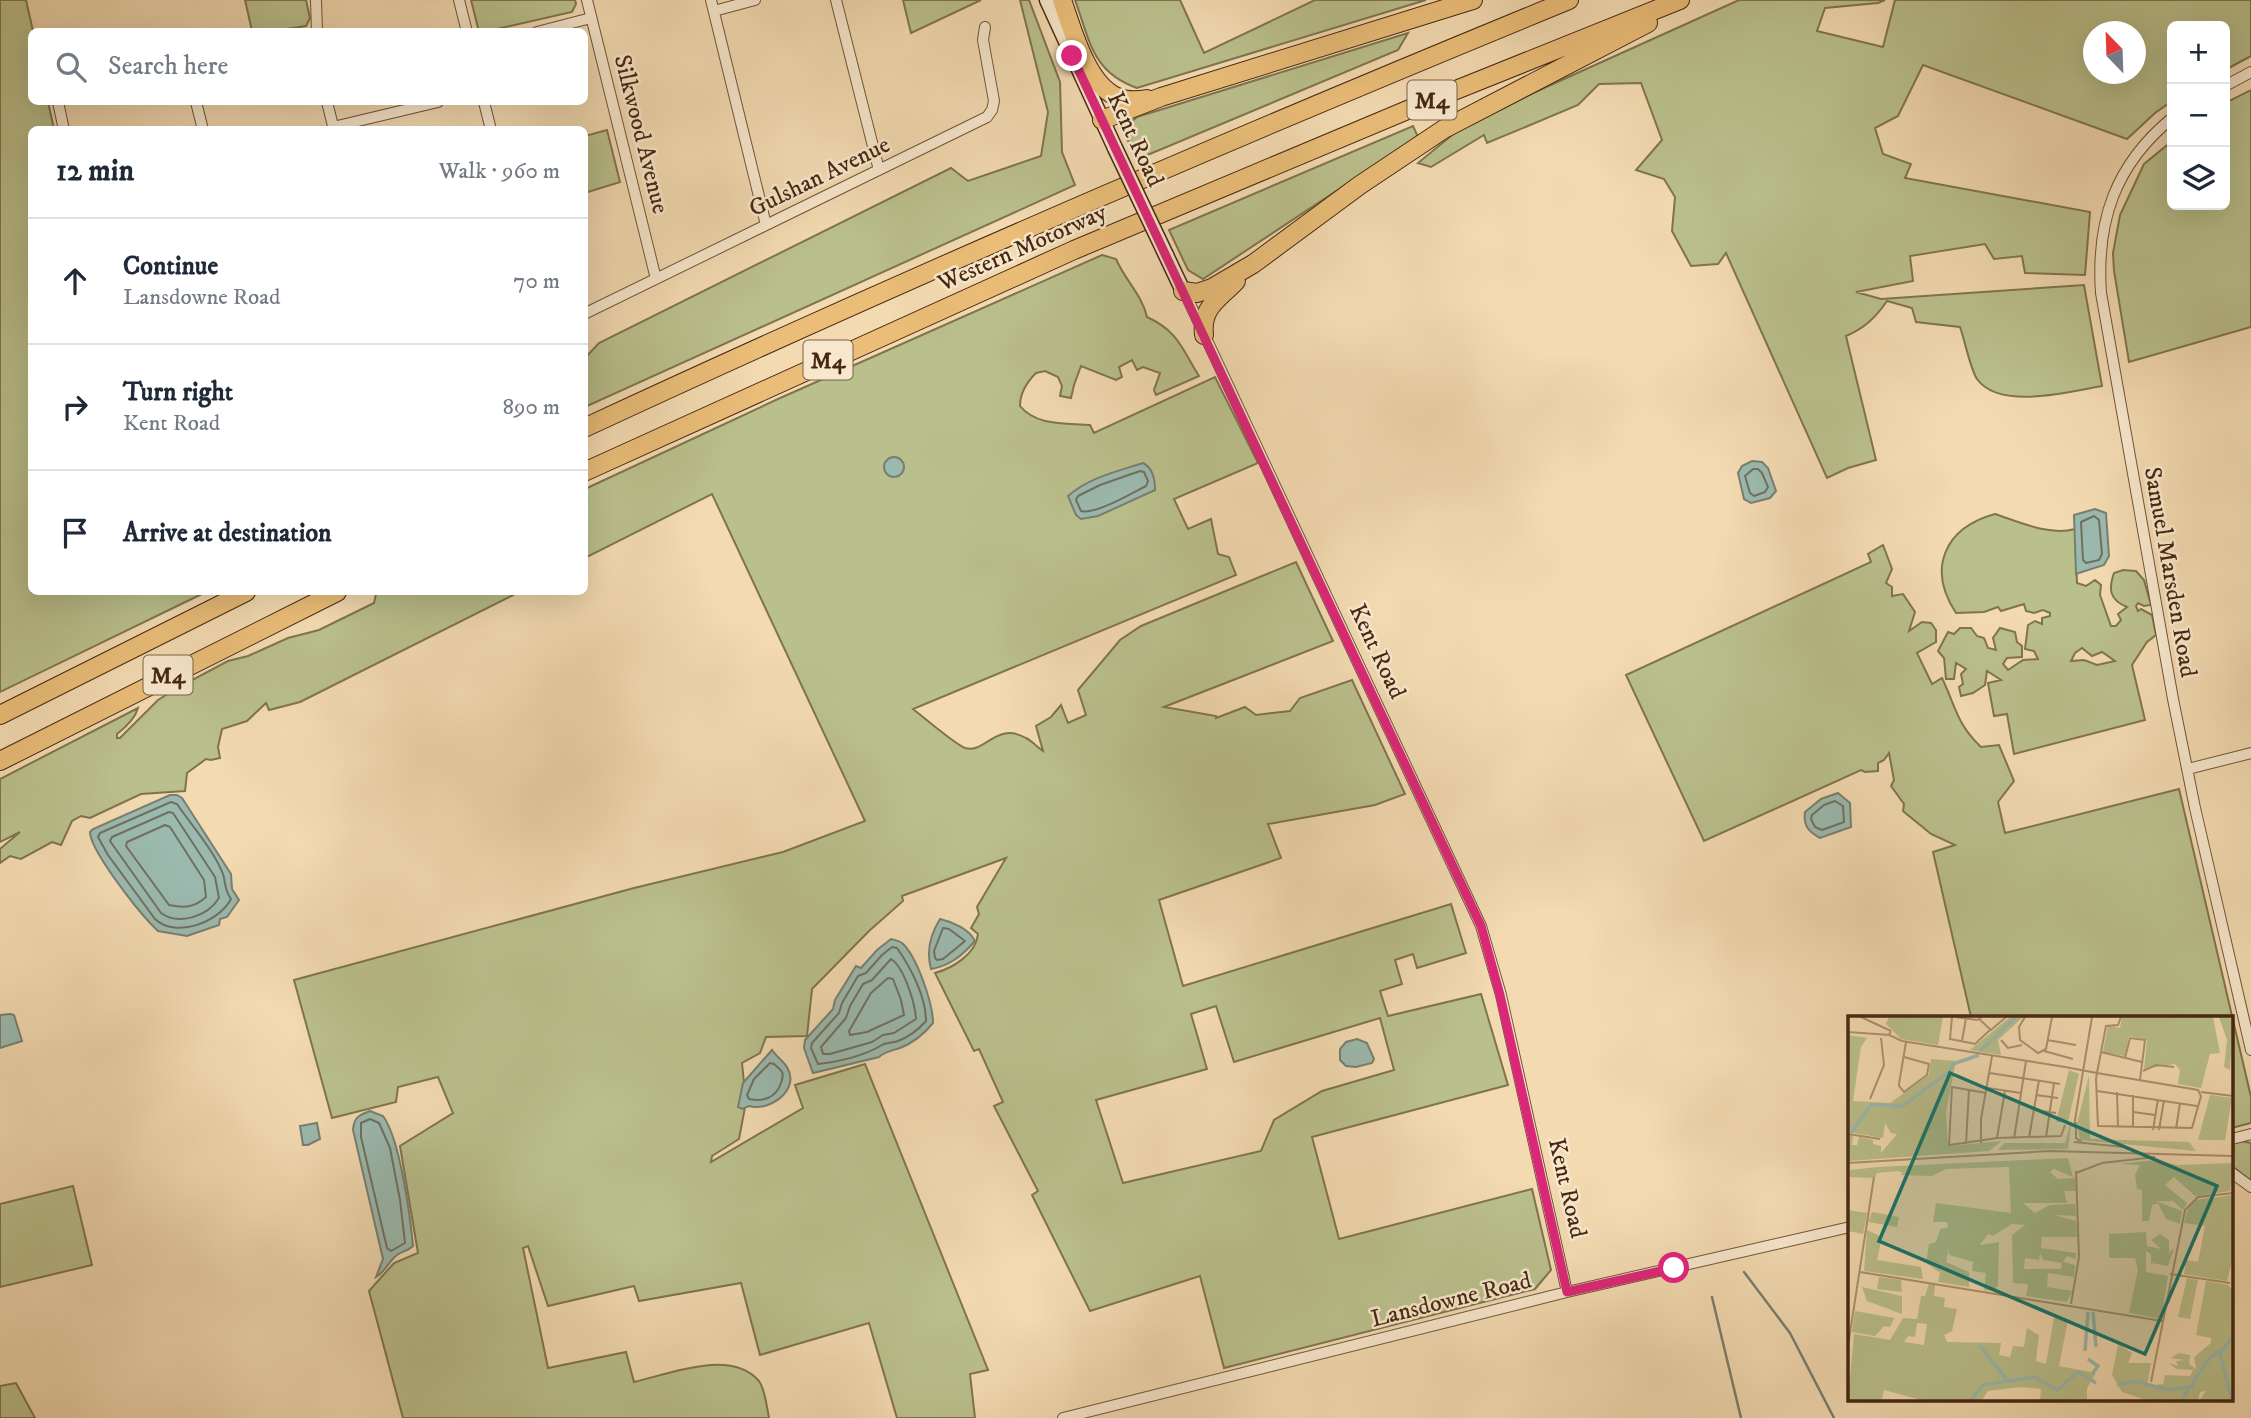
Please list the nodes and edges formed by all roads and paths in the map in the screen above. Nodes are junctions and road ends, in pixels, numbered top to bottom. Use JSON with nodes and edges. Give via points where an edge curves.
{"nodes":[{"id":1,"x":316,"y":0,"type":"edge"},
{"id":2,"x":459,"y":0,"type":"edge"},
{"id":3,"x":587,"y":0,"type":"edge"},
{"id":4,"x":755,"y":0,"type":"edge"},
{"id":5,"x":836,"y":0,"type":"edge"},
{"id":6,"x":1047,"y":0,"type":"edge"},
{"id":7,"x":1061,"y":0,"type":"edge"},
{"id":8,"x":1474,"y":0,"type":"edge"},
{"id":9,"x":1569,"y":0,"type":"edge"},
{"id":10,"x":1680,"y":0,"type":"edge"},
{"id":11,"x":1691,"y":0,"type":"edge"},
{"id":12,"x":712,"y":5,"type":"edge"},
{"id":13,"x":592,"y":18,"type":"junction"},
{"id":14,"x":985,"y":27,"type":"dead end"},
{"id":15,"x":317,"y":28,"type":"edge"},
{"id":16,"x":466,"y":28,"type":"edge"},
{"id":17,"x":553,"y":28,"type":"edge"},
{"id":18,"x":1072,"y":56,"type":"junction"},
{"id":19,"x":2251,"y":72,"type":"edge"},
{"id":20,"x":2229,"y":84,"type":"edge"},
{"id":21,"x":1161,"y":97,"type":"junction"},
{"id":22,"x":59,"y":105,"type":"edge"},
{"id":23,"x":197,"y":105,"type":"edge"},
{"id":24,"x":328,"y":105,"type":"edge"},
{"id":25,"x":426,"y":105,"type":"edge"},
{"id":26,"x":485,"y":105,"type":"edge"},
{"id":27,"x":1102,"y":120,"type":"junction"},
{"id":28,"x":2167,"y":123,"type":"edge"},
{"id":29,"x":63,"y":126,"type":"edge"},
{"id":30,"x":202,"y":126,"type":"edge"},
{"id":31,"x":333,"y":126,"type":"edge"},
{"id":32,"x":342,"y":126,"type":"edge"},
{"id":33,"x":490,"y":126,"type":"edge"},
{"id":34,"x":879,"y":170,"type":"junction"},
{"id":35,"x":766,"y":225,"type":"junction"},
{"id":36,"x":1253,"y":264,"type":"junction"},
{"id":37,"x":656,"y":279,"type":"junction"},
{"id":38,"x":1183,"y":290,"type":"junction"},
{"id":39,"x":588,"y":312,"type":"edge"},
{"id":40,"x":1204,"y":335,"type":"junction"},
{"id":41,"x":588,"y":426,"type":"edge"},
{"id":42,"x":588,"y":470,"type":"edge"},
{"id":43,"x":240,"y":595,"type":"edge"},
{"id":44,"x":331,"y":595,"type":"edge"},
{"id":45,"x":0,"y":715,"type":"edge"},
{"id":46,"x":2251,"y":753,"type":"edge"},
{"id":47,"x":0,"y":761,"type":"edge"},
{"id":48,"x":2188,"y":769,"type":"junction"},
{"id":49,"x":2251,"y":1050,"type":"edge"},
{"id":50,"x":2251,"y":1134,"type":"edge"},
{"id":51,"x":2234,"y":1138,"type":"edge"},
{"id":52,"x":2234,"y":1174,"type":"edge"},
{"id":53,"x":2251,"y":1187,"type":"edge"},
{"id":54,"x":1848,"y":1227,"type":"edge"},
{"id":55,"x":1567,"y":1292,"type":"junction"},
{"id":56,"x":1063,"y":1418,"type":"edge"}],
"edges":[{"from":1,"to":15,"type":"street"},
{"from":2,"to":16,"type":"street"},
{"from":3,"to":13,"type":"street","name":"Silkwood Avenue"},
{"from":4,"to":12,"type":"street"},
{"from":5,"to":34,"type":"street"},
{"from":6,"to":18,"type":"main road","name":"Kent Road"},
{"from":7,"to":18,"type":"main road","name":"Kent Road"},
{"from":7,"to":21,"type":"highway","via":[[1083,58],[1108,92],[1136,101]]},
{"from":8,"to":21,"type":"highway"},
{"from":9,"to":41,"type":"highway","name":"Western Motorway","number":"M4","via":[[1058,214]]},
{"from":10,"to":42,"type":"highway","name":"Western Motorway","number":"M4","via":[[1084,246]]},
{"from":11,"to":36,"type":"highway","via":[[1444,129]]},
{"from":12,"to":35,"type":"street"},
{"from":13,"to":17,"type":"street"},
{"from":13,"to":37,"type":"street","name":"Silkwood Avenue"},
{"from":14,"to":34,"type":"street","name":"Gulshan Avenue","via":[[983,40],[994,101],[989,116]]},
{"from":18,"to":27,"type":"main road","name":"Kent Road"},
{"from":19,"to":20,"type":"street"},
{"from":21,"to":27,"type":"highway"},
{"from":22,"to":29,"type":"street"},
{"from":23,"to":30,"type":"street"},
{"from":24,"to":31,"type":"street"},
{"from":25,"to":32,"type":"street"},
{"from":26,"to":33,"type":"street"},
{"from":27,"to":38,"type":"main road","name":"Kent Road","bridge":true},
{"from":28,"to":48,"type":"street","name":"Samuel Marsden Road","via":[[2137,152],[2117,186],[2105,220],[2100,270],[2148,569]]},
{"from":34,"to":35,"type":"street","name":"Gulshan Avenue"},
{"from":35,"to":37,"type":"street","name":"Gulshan Avenue"},
{"from":36,"to":38,"type":"highway","via":[[1203,292]]},
{"from":36,"to":40,"type":"highway","via":[[1207,312]]},
{"from":37,"to":39,"type":"street","name":"Gulshan Avenue"},
{"from":38,"to":40,"type":"street","name":"Kent Road"},
{"from":40,"to":55,"type":"street","name":"Kent Road","via":[[1481,926]]},
{"from":43,"to":45,"type":"highway","number":"M4"},
{"from":44,"to":47,"type":"highway","number":"M4"},
{"from":46,"to":48,"type":"street"},
{"from":48,"to":49,"type":"street","name":"Samuel Marsden Road"},
{"from":50,"to":51,"type":"street"},
{"from":52,"to":53,"type":"street"},
{"from":54,"to":55,"type":"street","name":"Lansdowne Road"},
{"from":55,"to":56,"type":"street","name":"Lansdowne Road"}]}
